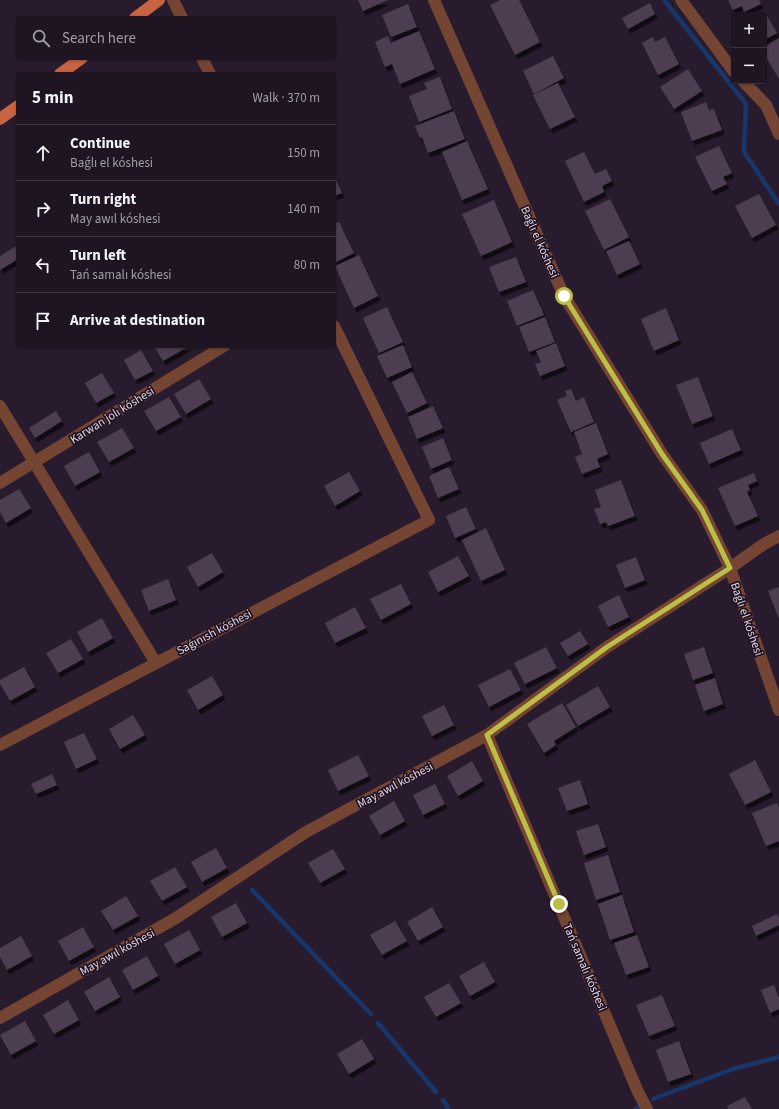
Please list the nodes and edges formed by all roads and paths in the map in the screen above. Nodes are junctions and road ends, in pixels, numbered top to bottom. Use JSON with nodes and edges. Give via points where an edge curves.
{"nodes":[{"id":1,"x":159,"y":0,"type":"edge"},
{"id":2,"x":173,"y":0,"type":"edge"},
{"id":3,"x":434,"y":0,"type":"edge"},
{"id":4,"x":681,"y":0,"type":"edge"},
{"id":5,"x":138,"y":16,"type":"edge"},
{"id":6,"x":181,"y":16,"type":"edge"},
{"id":7,"x":79,"y":60,"type":"edge"},
{"id":8,"x":203,"y":60,"type":"edge"},
{"id":9,"x":731,"y":68,"type":"edge"},
{"id":10,"x":63,"y":72,"type":"edge"},
{"id":11,"x":209,"y":72,"type":"edge"},
{"id":12,"x":746,"y":84,"type":"edge"},
{"id":13,"x":16,"y":108,"type":"edge"},
{"id":14,"x":0,"y":120,"type":"edge"},
{"id":15,"x":779,"y":134,"type":"edge"},
{"id":16,"x":336,"y":330,"type":"edge"},
{"id":17,"x":221,"y":348,"type":"edge"},
{"id":18,"x":0,"y":406,"type":"edge"},
{"id":19,"x":34,"y":463,"type":"junction"},
{"id":20,"x":0,"y":483,"type":"edge"},
{"id":21,"x":779,"y":536,"type":"edge"},
{"id":22,"x":730,"y":568,"type":"junction"},
{"id":23,"x":156,"y":663,"type":"junction"},
{"id":24,"x":779,"y":710,"type":"edge"},
{"id":25,"x":487,"y":735,"type":"junction"},
{"id":26,"x":0,"y":745,"type":"edge"},
{"id":27,"x":0,"y":1018,"type":"edge"},
{"id":28,"x":647,"y":1109,"type":"edge"}],
"edges":[{"from":1,"to":5,"type":"main road"},
{"from":2,"to":6,"type":"street"},
{"from":3,"to":22,"type":"street","name":"Baǵlı el kóshesi","via":[[564,296],[662,454],[702,510]]},
{"from":4,"to":9,"type":"street"},
{"from":7,"to":10,"type":"main road"},
{"from":8,"to":11,"type":"street"},
{"from":12,"to":15,"type":"street","via":[[766,106]]},
{"from":13,"to":14,"type":"main road"},
{"from":16,"to":23,"type":"street","name":"Saǵınısh kóshesi","via":[[429,520]]},
{"from":17,"to":19,"type":"street","name":"Karwan jolı kóshesi"},
{"from":18,"to":19,"type":"street"},
{"from":19,"to":20,"type":"street","name":"Karwan jolı kóshesi"},
{"from":19,"to":23,"type":"street"},
{"from":21,"to":22,"type":"street","name":"May awıl kóshesi"},
{"from":22,"to":24,"type":"street","name":"Baǵlı el kóshesi"},
{"from":22,"to":25,"type":"street","name":"May awıl kóshesi","via":[[607,647]]},
{"from":23,"to":26,"type":"street","name":"Saǵınısh kóshesi"},
{"from":25,"to":27,"type":"street","name":"May awıl kóshesi","via":[[306,832],[176,918]]},
{"from":25,"to":28,"type":"street","name":"Tań samalı kóshesi"}]}
